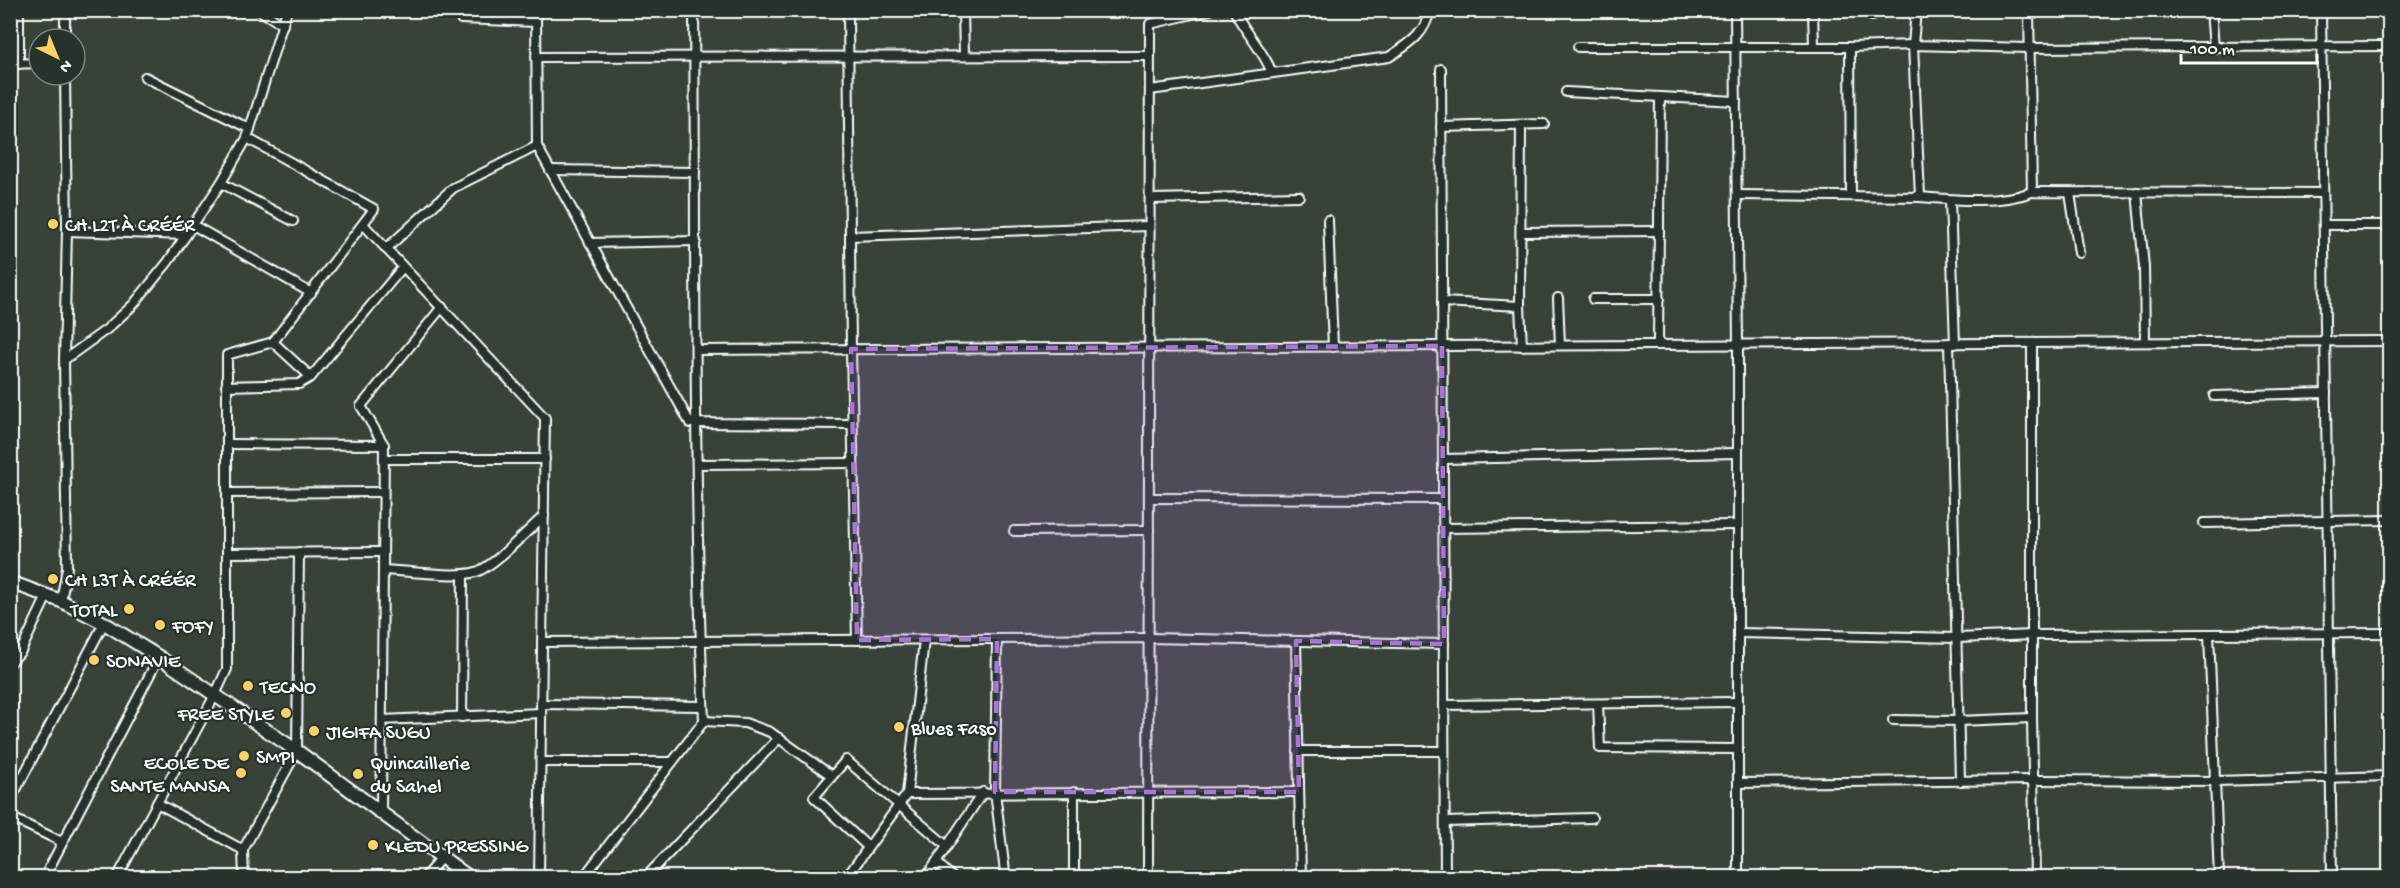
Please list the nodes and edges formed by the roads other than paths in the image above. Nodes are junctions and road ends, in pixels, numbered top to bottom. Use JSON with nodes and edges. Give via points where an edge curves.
{"nodes":[{"id":1,"x":20,"y":10,"type":"edge"},
{"id":2,"x":65,"y":10,"type":"edge"},
{"id":3,"x":258,"y":10,"type":"edge"},
{"id":4,"x":287,"y":10,"type":"edge"},
{"id":5,"x":536,"y":10,"type":"edge"},
{"id":6,"x":694,"y":10,"type":"edge"},
{"id":7,"x":849,"y":10,"type":"edge"},
{"id":8,"x":963,"y":10,"type":"edge"},
{"id":9,"x":1210,"y":10,"type":"edge"},
{"id":10,"x":1234,"y":10,"type":"edge"},
{"id":11,"x":1430,"y":10,"type":"edge"},
{"id":12,"x":1735,"y":10,"type":"edge"},
{"id":13,"x":1813,"y":10,"type":"edge"},
{"id":14,"x":1917,"y":10,"type":"edge"},
{"id":15,"x":2029,"y":10,"type":"edge"},
{"id":16,"x":2211,"y":10,"type":"edge"},
{"id":17,"x":2321,"y":10,"type":"edge"},
{"id":18,"x":461,"y":19,"type":"dead end"},
{"id":19,"x":536,"y":22,"type":"junction"},
{"id":20,"x":283,"y":25,"type":"junction"},
{"id":21,"x":65,"y":27,"type":"edge"},
{"id":22,"x":1913,"y":45,"type":"junction"},
{"id":23,"x":2390,"y":46,"type":"edge"},
{"id":24,"x":1578,"y":47,"type":"dead end"},
{"id":25,"x":1735,"y":47,"type":"junction"},
{"id":26,"x":1850,"y":47,"type":"junction"},
{"id":27,"x":2322,"y":47,"type":"junction"},
{"id":28,"x":1814,"y":48,"type":"junction"},
{"id":29,"x":2029,"y":48,"type":"junction"},
{"id":30,"x":2214,"y":48,"type":"junction"},
{"id":31,"x":848,"y":56,"type":"junction"},
{"id":32,"x":964,"y":56,"type":"junction"},
{"id":33,"x":1150,"y":56,"type":"junction"},
{"id":34,"x":536,"y":57,"type":"junction"},
{"id":35,"x":694,"y":57,"type":"junction"},
{"id":36,"x":15,"y":64,"type":"edge"},
{"id":37,"x":1441,"y":69,"type":"dead end"},
{"id":38,"x":1272,"y":73,"type":"junction"},
{"id":39,"x":145,"y":77,"type":"dead end"},
{"id":40,"x":65,"y":87,"type":"edge"},
{"id":41,"x":1150,"y":90,"type":"junction"},
{"id":42,"x":1566,"y":92,"type":"dead end"},
{"id":43,"x":1660,"y":97,"type":"junction"},
{"id":44,"x":1736,"y":101,"type":"junction"},
{"id":45,"x":1521,"y":124,"type":"junction"},
{"id":46,"x":1544,"y":124,"type":"dead end"},
{"id":47,"x":1441,"y":127,"type":"junction"},
{"id":48,"x":250,"y":129,"type":"junction"},
{"id":49,"x":247,"y":138,"type":"junction"},
{"id":50,"x":537,"y":146,"type":"junction"},
{"id":51,"x":550,"y":170,"type":"junction"},
{"id":52,"x":695,"y":172,"type":"junction"},
{"id":53,"x":221,"y":183,"type":"junction"},
{"id":54,"x":2032,"y":192,"type":"junction"},
{"id":55,"x":2137,"y":192,"type":"junction"},
{"id":56,"x":2070,"y":193,"type":"junction"},
{"id":57,"x":2324,"y":193,"type":"junction"},
{"id":58,"x":1737,"y":195,"type":"junction"},
{"id":59,"x":1299,"y":196,"type":"dead end"},
{"id":60,"x":1851,"y":196,"type":"junction"},
{"id":61,"x":1920,"y":197,"type":"junction"},
{"id":62,"x":1150,"y":199,"type":"junction"},
{"id":63,"x":1950,"y":200,"type":"junction"},
{"id":64,"x":1328,"y":220,"type":"dead end"},
{"id":65,"x":293,"y":221,"type":"dead end"},
{"id":66,"x":363,"y":224,"type":"junction"},
{"id":67,"x":193,"y":225,"type":"junction"},
{"id":68,"x":2324,"y":225,"type":"junction"},
{"id":69,"x":2390,"y":225,"type":"edge"},
{"id":70,"x":1149,"y":226,"type":"junction"},
{"id":71,"x":67,"y":231,"type":"junction"},
{"id":72,"x":1659,"y":231,"type":"junction"},
{"id":73,"x":1522,"y":232,"type":"junction"},
{"id":74,"x":186,"y":235,"type":"junction"},
{"id":75,"x":850,"y":236,"type":"junction"},
{"id":76,"x":696,"y":241,"type":"junction"},
{"id":77,"x":590,"y":243,"type":"junction"},
{"id":78,"x":386,"y":249,"type":"junction"},
{"id":79,"x":2079,"y":253,"type":"dead end"},
{"id":80,"x":403,"y":267,"type":"junction"},
{"id":81,"x":310,"y":293,"type":"junction"},
{"id":82,"x":1558,"y":298,"type":"dead end"},
{"id":83,"x":1593,"y":299,"type":"dead end"},
{"id":84,"x":1659,"y":299,"type":"junction"},
{"id":85,"x":1442,"y":302,"type":"junction"},
{"id":86,"x":1520,"y":306,"type":"junction"},
{"id":87,"x":442,"y":307,"type":"junction"},
{"id":88,"x":2390,"y":341,"type":"edge"},
{"id":89,"x":273,"y":342,"type":"junction"},
{"id":90,"x":2145,"y":342,"type":"junction"},
{"id":91,"x":2325,"y":342,"type":"junction"},
{"id":92,"x":2031,"y":343,"type":"junction"},
{"id":93,"x":1952,"y":344,"type":"junction"},
{"id":94,"x":1560,"y":345,"type":"junction"},
{"id":95,"x":1658,"y":345,"type":"junction"},
{"id":96,"x":1738,"y":345,"type":"junction"},
{"id":97,"x":1442,"y":346,"type":"junction"},
{"id":98,"x":1522,"y":346,"type":"junction"},
{"id":99,"x":1333,"y":347,"type":"junction"},
{"id":100,"x":1149,"y":348,"type":"junction"},
{"id":101,"x":851,"y":349,"type":"junction"},
{"id":102,"x":697,"y":350,"type":"junction"},
{"id":103,"x":64,"y":360,"type":"junction"},
{"id":104,"x":310,"y":377,"type":"junction"},
{"id":105,"x":226,"y":386,"type":"junction"},
{"id":106,"x":2326,"y":393,"type":"junction"},
{"id":107,"x":2214,"y":396,"type":"dead end"},
{"id":108,"x":697,"y":423,"type":"junction"},
{"id":109,"x":852,"y":424,"type":"junction"},
{"id":110,"x":227,"y":444,"type":"junction"},
{"id":111,"x":384,"y":445,"type":"junction"},
{"id":112,"x":1738,"y":453,"type":"junction"},
{"id":113,"x":384,"y":459,"type":"junction"},
{"id":114,"x":544,"y":459,"type":"junction"},
{"id":115,"x":1443,"y":459,"type":"junction"},
{"id":116,"x":853,"y":463,"type":"junction"},
{"id":117,"x":697,"y":464,"type":"junction"},
{"id":118,"x":383,"y":492,"type":"junction"},
{"id":119,"x":227,"y":493,"type":"junction"},
{"id":120,"x":1149,"y":498,"type":"junction"},
{"id":121,"x":1443,"y":499,"type":"junction"},
{"id":122,"x":544,"y":516,"type":"junction"},
{"id":123,"x":2390,"y":520,"type":"edge"},
{"id":124,"x":2327,"y":521,"type":"junction"},
{"id":125,"x":2204,"y":523,"type":"dead end"},
{"id":126,"x":1738,"y":525,"type":"junction"},
{"id":127,"x":1443,"y":528,"type":"junction"},
{"id":128,"x":1014,"y":531,"type":"dead end"},
{"id":129,"x":1149,"y":531,"type":"junction"},
{"id":130,"x":299,"y":552,"type":"junction"},
{"id":131,"x":383,"y":552,"type":"junction"},
{"id":132,"x":227,"y":553,"type":"junction"},
{"id":133,"x":383,"y":570,"type":"junction"},
{"id":134,"x":463,"y":574,"type":"junction"},
{"id":135,"x":10,"y":582,"type":"edge"},
{"id":136,"x":47,"y":596,"type":"junction"},
{"id":137,"x":61,"y":601,"type":"junction"},
{"id":138,"x":104,"y":623,"type":"junction"},
{"id":139,"x":1738,"y":633,"type":"junction"},
{"id":140,"x":2329,"y":633,"type":"junction"},
{"id":141,"x":2390,"y":633,"type":"edge"},
{"id":142,"x":2209,"y":634,"type":"junction"},
{"id":143,"x":2034,"y":635,"type":"junction"},
{"id":144,"x":1149,"y":638,"type":"junction"},
{"id":145,"x":1958,"y":638,"type":"junction"},
{"id":146,"x":997,"y":639,"type":"junction"},
{"id":147,"x":857,"y":640,"type":"junction"},
{"id":148,"x":924,"y":640,"type":"junction"},
{"id":149,"x":700,"y":641,"type":"junction"},
{"id":150,"x":1296,"y":641,"type":"junction"},
{"id":151,"x":542,"y":642,"type":"junction"},
{"id":152,"x":1444,"y":644,"type":"junction"},
{"id":153,"x":159,"y":657,"type":"junction"},
{"id":154,"x":10,"y":663,"type":"edge"},
{"id":155,"x":215,"y":695,"type":"junction"},
{"id":156,"x":1738,"y":702,"type":"junction"},
{"id":157,"x":541,"y":704,"type":"junction"},
{"id":158,"x":1598,"y":704,"type":"junction"},
{"id":159,"x":1444,"y":705,"type":"junction"},
{"id":160,"x":703,"y":706,"type":"junction"},
{"id":161,"x":541,"y":713,"type":"junction"},
{"id":162,"x":462,"y":717,"type":"junction"},
{"id":163,"x":2032,"y":718,"type":"junction"},
{"id":164,"x":382,"y":720,"type":"junction"},
{"id":165,"x":1893,"y":720,"type":"dead end"},
{"id":166,"x":704,"y":721,"type":"junction"},
{"id":167,"x":1959,"y":721,"type":"junction"},
{"id":168,"x":779,"y":738,"type":"junction"},
{"id":169,"x":1738,"y":749,"type":"junction"},
{"id":170,"x":297,"y":751,"type":"junction"},
{"id":171,"x":1444,"y":751,"type":"junction"},
{"id":172,"x":1298,"y":752,"type":"junction"},
{"id":173,"x":541,"y":762,"type":"junction"},
{"id":174,"x":672,"y":762,"type":"junction"},
{"id":175,"x":832,"y":776,"type":"junction"},
{"id":176,"x":2390,"y":776,"type":"edge"},
{"id":177,"x":2330,"y":777,"type":"junction"},
{"id":178,"x":2035,"y":780,"type":"junction"},
{"id":179,"x":1960,"y":781,"type":"junction"},
{"id":180,"x":2216,"y":781,"type":"junction"},
{"id":181,"x":1738,"y":783,"type":"junction"},
{"id":182,"x":983,"y":792,"type":"junction"},
{"id":183,"x":995,"y":792,"type":"junction"},
{"id":184,"x":1074,"y":792,"type":"junction"},
{"id":185,"x":1149,"y":792,"type":"junction"},
{"id":186,"x":1299,"y":792,"type":"junction"},
{"id":187,"x":907,"y":794,"type":"junction"},
{"id":188,"x":10,"y":801,"type":"edge"},
{"id":189,"x":157,"y":803,"type":"junction"},
{"id":190,"x":899,"y":805,"type":"junction"},
{"id":191,"x":381,"y":812,"type":"junction"},
{"id":192,"x":10,"y":817,"type":"edge"},
{"id":193,"x":1592,"y":818,"type":"dead end"},
{"id":194,"x":1444,"y":822,"type":"junction"},
{"id":195,"x":62,"y":842,"type":"junction"},
{"id":196,"x":947,"y":846,"type":"junction"},
{"id":197,"x":868,"y":848,"type":"junction"},
{"id":198,"x":243,"y":850,"type":"junction"},
{"id":199,"x":442,"y":857,"type":"junction"},
{"id":200,"x":936,"y":862,"type":"junction"},
{"id":201,"x":1005,"y":872,"type":"dead end"},
{"id":202,"x":44,"y":878,"type":"edge"},
{"id":203,"x":117,"y":878,"type":"edge"},
{"id":204,"x":244,"y":878,"type":"edge"},
{"id":205,"x":424,"y":878,"type":"edge"},
{"id":206,"x":470,"y":878,"type":"edge"},
{"id":207,"x":539,"y":878,"type":"edge"},
{"id":208,"x":583,"y":878,"type":"edge"},
{"id":209,"x":645,"y":878,"type":"edge"},
{"id":210,"x":846,"y":878,"type":"edge"},
{"id":211,"x":926,"y":878,"type":"edge"},
{"id":212,"x":953,"y":878,"type":"edge"},
{"id":213,"x":1074,"y":878,"type":"edge"},
{"id":214,"x":1148,"y":878,"type":"edge"},
{"id":215,"x":1301,"y":878,"type":"edge"},
{"id":216,"x":1445,"y":878,"type":"edge"},
{"id":217,"x":1738,"y":878,"type":"edge"},
{"id":218,"x":2035,"y":878,"type":"edge"},
{"id":219,"x":2219,"y":878,"type":"edge"},
{"id":220,"x":2332,"y":878,"type":"edge"}],
"edges":[{"from":1,"to":36,"type":"street"},
{"from":2,"to":21,"type":"street"},
{"from":3,"to":20,"type":"street"},
{"from":4,"to":20,"type":"street"},
{"from":5,"to":19,"type":"street"},
{"from":6,"to":35,"type":"street"},
{"from":7,"to":31,"type":"street"},
{"from":8,"to":32,"type":"street"},
{"from":9,"to":33,"type":"street","via":[[1150,24]]},
{"from":10,"to":38,"type":"street","via":[[1266,57]]},
{"from":11,"to":38,"type":"street","via":[[1426,27],[1389,57]]},
{"from":12,"to":25,"type":"street"},
{"from":13,"to":28,"type":"street"},
{"from":14,"to":22,"type":"street"},
{"from":15,"to":29,"type":"street"},
{"from":16,"to":30,"type":"street"},
{"from":17,"to":27,"type":"street"},
{"from":18,"to":19,"type":"street"},
{"from":19,"to":34,"type":"street"},
{"from":20,"to":48,"type":"street"},
{"from":22,"to":26,"type":"street"},
{"from":22,"to":29,"type":"street"},
{"from":22,"to":61,"type":"street"},
{"from":23,"to":27,"type":"street"},
{"from":24,"to":25,"type":"street"},
{"from":25,"to":28,"type":"street"},
{"from":25,"to":44,"type":"street"},
{"from":26,"to":28,"type":"street"},
{"from":26,"to":60,"type":"street"},
{"from":27,"to":30,"type":"street"},
{"from":27,"to":57,"type":"street"},
{"from":29,"to":30,"type":"street"},
{"from":29,"to":54,"type":"street"},
{"from":31,"to":32,"type":"street"},
{"from":31,"to":35,"type":"street"},
{"from":31,"to":75,"type":"street"},
{"from":32,"to":33,"type":"street"},
{"from":33,"to":41,"type":"street"},
{"from":34,"to":35,"type":"street"},
{"from":34,"to":50,"type":"street"},
{"from":35,"to":52,"type":"street"},
{"from":37,"to":47,"type":"street"},
{"from":38,"to":41,"type":"street"},
{"from":39,"to":48,"type":"street"},
{"from":40,"to":71,"type":"street"},
{"from":41,"to":62,"type":"street"},
{"from":42,"to":43,"type":"street"},
{"from":43,"to":44,"type":"street"},
{"from":43,"to":72,"type":"street"},
{"from":44,"to":58,"type":"street"},
{"from":45,"to":46,"type":"street"},
{"from":45,"to":47,"type":"street"},
{"from":45,"to":73,"type":"street"},
{"from":47,"to":85,"type":"street"},
{"from":48,"to":49,"type":"street"},
{"from":49,"to":53,"type":"street"},
{"from":49,"to":66,"type":"street","via":[[374,209]]},
{"from":50,"to":51,"type":"street"},
{"from":50,"to":78,"type":"street","via":[[453,188]]},
{"from":51,"to":52,"type":"street"},
{"from":51,"to":77,"type":"street"},
{"from":52,"to":76,"type":"street"},
{"from":53,"to":65,"type":"street"},
{"from":53,"to":67,"type":"street"},
{"from":54,"to":56,"type":"street"},
{"from":54,"to":63,"type":"street","via":[[2017,198]]},
{"from":55,"to":56,"type":"street"},
{"from":55,"to":57,"type":"street"},
{"from":55,"to":90,"type":"street","via":[[2145,267]]},
{"from":56,"to":79,"type":"street"},
{"from":57,"to":68,"type":"street"},
{"from":58,"to":60,"type":"street"},
{"from":58,"to":96,"type":"street"},
{"from":59,"to":62,"type":"street"},
{"from":60,"to":61,"type":"street"},
{"from":61,"to":63,"type":"street"},
{"from":62,"to":70,"type":"street"},
{"from":63,"to":93,"type":"street"},
{"from":64,"to":99,"type":"street"},
{"from":66,"to":78,"type":"street"},
{"from":66,"to":81,"type":"street"},
{"from":67,"to":74,"type":"street"},
{"from":67,"to":81,"type":"street"},
{"from":68,"to":69,"type":"street"},
{"from":68,"to":91,"type":"street"},
{"from":70,"to":75,"type":"street"},
{"from":70,"to":100,"type":"street"},
{"from":71,"to":74,"type":"street"},
{"from":71,"to":103,"type":"street"},
{"from":72,"to":73,"type":"street"},
{"from":72,"to":84,"type":"street"},
{"from":73,"to":86,"type":"street"},
{"from":74,"to":103,"type":"street","via":[[133,305]]},
{"from":75,"to":101,"type":"street"},
{"from":76,"to":77,"type":"street"},
{"from":76,"to":102,"type":"street"},
{"from":77,"to":108,"type":"street","via":[[690,423]]},
{"from":78,"to":80,"type":"street"},
{"from":80,"to":87,"type":"street"},
{"from":80,"to":104,"type":"street"},
{"from":81,"to":89,"type":"street"},
{"from":82,"to":94,"type":"street"},
{"from":83,"to":84,"type":"street"},
{"from":84,"to":95,"type":"street"},
{"from":85,"to":86,"type":"street"},
{"from":85,"to":97,"type":"street"},
{"from":86,"to":98,"type":"street"},
{"from":87,"to":111,"type":"street","via":[[361,406]]},
{"from":87,"to":114,"type":"street","via":[[545,418]]},
{"from":88,"to":91,"type":"street"},
{"from":89,"to":104,"type":"street"},
{"from":89,"to":105,"type":"street","via":[[227,355]]},
{"from":90,"to":91,"type":"street"},
{"from":90,"to":92,"type":"street"},
{"from":91,"to":106,"type":"street"},
{"from":92,"to":93,"type":"street"},
{"from":92,"to":143,"type":"street"},
{"from":93,"to":96,"type":"street"},
{"from":93,"to":145,"type":"street"},
{"from":94,"to":95,"type":"street"},
{"from":94,"to":98,"type":"street"},
{"from":95,"to":96,"type":"street"},
{"from":96,"to":112,"type":"street"},
{"from":97,"to":98,"type":"street"},
{"from":97,"to":99,"type":"street"},
{"from":97,"to":115,"type":"street"},
{"from":99,"to":100,"type":"street"},
{"from":100,"to":101,"type":"street"},
{"from":100,"to":120,"type":"street"},
{"from":101,"to":102,"type":"street"},
{"from":101,"to":109,"type":"street"},
{"from":102,"to":108,"type":"street"},
{"from":103,"to":137,"type":"street","via":[[67,568]]},
{"from":104,"to":105,"type":"street","via":[[299,384]]},
{"from":105,"to":110,"type":"street"},
{"from":106,"to":107,"type":"street"},
{"from":106,"to":124,"type":"street"},
{"from":108,"to":109,"type":"street"},
{"from":108,"to":117,"type":"street"},
{"from":109,"to":116,"type":"street"},
{"from":110,"to":111,"type":"street"},
{"from":110,"to":119,"type":"street"},
{"from":111,"to":113,"type":"street"},
{"from":112,"to":115,"type":"street"},
{"from":112,"to":126,"type":"street"},
{"from":113,"to":114,"type":"street"},
{"from":113,"to":118,"type":"street"},
{"from":114,"to":122,"type":"street"},
{"from":115,"to":121,"type":"street"},
{"from":116,"to":117,"type":"street"},
{"from":116,"to":147,"type":"street"},
{"from":117,"to":149,"type":"street"},
{"from":118,"to":119,"type":"street"},
{"from":118,"to":131,"type":"street"},
{"from":119,"to":132,"type":"street"},
{"from":120,"to":121,"type":"street"},
{"from":120,"to":129,"type":"street"},
{"from":121,"to":127,"type":"street"},
{"from":122,"to":134,"type":"street","via":[[488,566]]},
{"from":122,"to":151,"type":"street"},
{"from":123,"to":124,"type":"street"},
{"from":124,"to":125,"type":"street"},
{"from":124,"to":140,"type":"street"},
{"from":126,"to":127,"type":"street"},
{"from":126,"to":139,"type":"street"},
{"from":127,"to":152,"type":"street"},
{"from":128,"to":129,"type":"street"},
{"from":129,"to":144,"type":"street"},
{"from":130,"to":131,"type":"street"},
{"from":130,"to":132,"type":"street"},
{"from":130,"to":170,"type":"street"},
{"from":131,"to":133,"type":"street"},
{"from":132,"to":155,"type":"street","via":[[227,669]]},
{"from":133,"to":134,"type":"street"},
{"from":133,"to":164,"type":"street"},
{"from":134,"to":162,"type":"street"},
{"from":135,"to":136,"type":"main road"},
{"from":136,"to":137,"type":"main road"},
{"from":136,"to":154,"type":"street","via":[[21,651]]},
{"from":137,"to":138,"type":"main road"},
{"from":138,"to":153,"type":"main road"},
{"from":138,"to":188,"type":"street"},
{"from":139,"to":145,"type":"street"},
{"from":139,"to":156,"type":"street"},
{"from":140,"to":141,"type":"street"},
{"from":140,"to":142,"type":"street"},
{"from":140,"to":177,"type":"street"},
{"from":142,"to":143,"type":"street"},
{"from":142,"to":180,"type":"street"},
{"from":143,"to":145,"type":"street"},
{"from":143,"to":163,"type":"street"},
{"from":144,"to":146,"type":"street"},
{"from":144,"to":150,"type":"street"},
{"from":144,"to":185,"type":"street"},
{"from":145,"to":167,"type":"street"},
{"from":146,"to":148,"type":"street"},
{"from":146,"to":183,"type":"street"},
{"from":147,"to":148,"type":"street"},
{"from":147,"to":149,"type":"street"},
{"from":148,"to":187,"type":"street"},
{"from":149,"to":151,"type":"street"},
{"from":149,"to":160,"type":"street"},
{"from":150,"to":152,"type":"street"},
{"from":150,"to":172,"type":"street"},
{"from":151,"to":157,"type":"street"},
{"from":152,"to":159,"type":"street"},
{"from":153,"to":155,"type":"main road"},
{"from":153,"to":195,"type":"street"},
{"from":155,"to":170,"type":"main road"},
{"from":155,"to":189,"type":"street"},
{"from":156,"to":158,"type":"street"},
{"from":156,"to":169,"type":"street"},
{"from":157,"to":160,"type":"street"},
{"from":157,"to":161,"type":"street"},
{"from":158,"to":159,"type":"street"},
{"from":158,"to":169,"type":"street","via":[[1600,748]]},
{"from":159,"to":171,"type":"street"},
{"from":160,"to":166,"type":"street"},
{"from":161,"to":162,"type":"street"},
{"from":161,"to":173,"type":"street"},
{"from":162,"to":164,"type":"street"},
{"from":163,"to":167,"type":"street"},
{"from":163,"to":178,"type":"street"},
{"from":164,"to":191,"type":"street"},
{"from":165,"to":167,"type":"street"},
{"from":166,"to":168,"type":"street","via":[[745,723]]},
{"from":166,"to":174,"type":"street"},
{"from":167,"to":179,"type":"street"},
{"from":168,"to":175,"type":"street"},
{"from":168,"to":209,"type":"street"},
{"from":169,"to":181,"type":"street"},
{"from":170,"to":191,"type":"main road"},
{"from":170,"to":198,"type":"street"},
{"from":171,"to":172,"type":"street"},
{"from":171,"to":194,"type":"street"},
{"from":172,"to":186,"type":"street"},
{"from":173,"to":174,"type":"street"},
{"from":173,"to":207,"type":"street"},
{"from":174,"to":208,"type":"street"},
{"from":175,"to":190,"type":"street","via":[[846,760]]},
{"from":175,"to":197,"type":"street","via":[[814,797]]},
{"from":176,"to":177,"type":"street"},
{"from":177,"to":180,"type":"street"},
{"from":177,"to":220,"type":"street"},
{"from":178,"to":179,"type":"street"},
{"from":178,"to":180,"type":"street"},
{"from":178,"to":218,"type":"street"},
{"from":179,"to":181,"type":"street"},
{"from":180,"to":219,"type":"street"},
{"from":181,"to":217,"type":"street"},
{"from":182,"to":183,"type":"street"},
{"from":182,"to":187,"type":"street"},
{"from":182,"to":196,"type":"street"},
{"from":183,"to":184,"type":"street"},
{"from":183,"to":201,"type":"street"},
{"from":184,"to":185,"type":"street"},
{"from":184,"to":213,"type":"street"},
{"from":185,"to":186,"type":"street"},
{"from":185,"to":214,"type":"street"},
{"from":186,"to":215,"type":"street"},
{"from":187,"to":190,"type":"street"},
{"from":189,"to":198,"type":"street"},
{"from":189,"to":203,"type":"street"},
{"from":190,"to":196,"type":"street"},
{"from":190,"to":197,"type":"street"},
{"from":191,"to":199,"type":"main road"},
{"from":192,"to":195,"type":"street"},
{"from":193,"to":194,"type":"street"},
{"from":194,"to":216,"type":"street"},
{"from":195,"to":202,"type":"street"},
{"from":196,"to":200,"type":"street"},
{"from":197,"to":210,"type":"street"},
{"from":198,"to":204,"type":"street"},
{"from":199,"to":205,"type":"street"},
{"from":199,"to":206,"type":"main road"},
{"from":200,"to":211,"type":"street"},
{"from":200,"to":212,"type":"street"}]}
